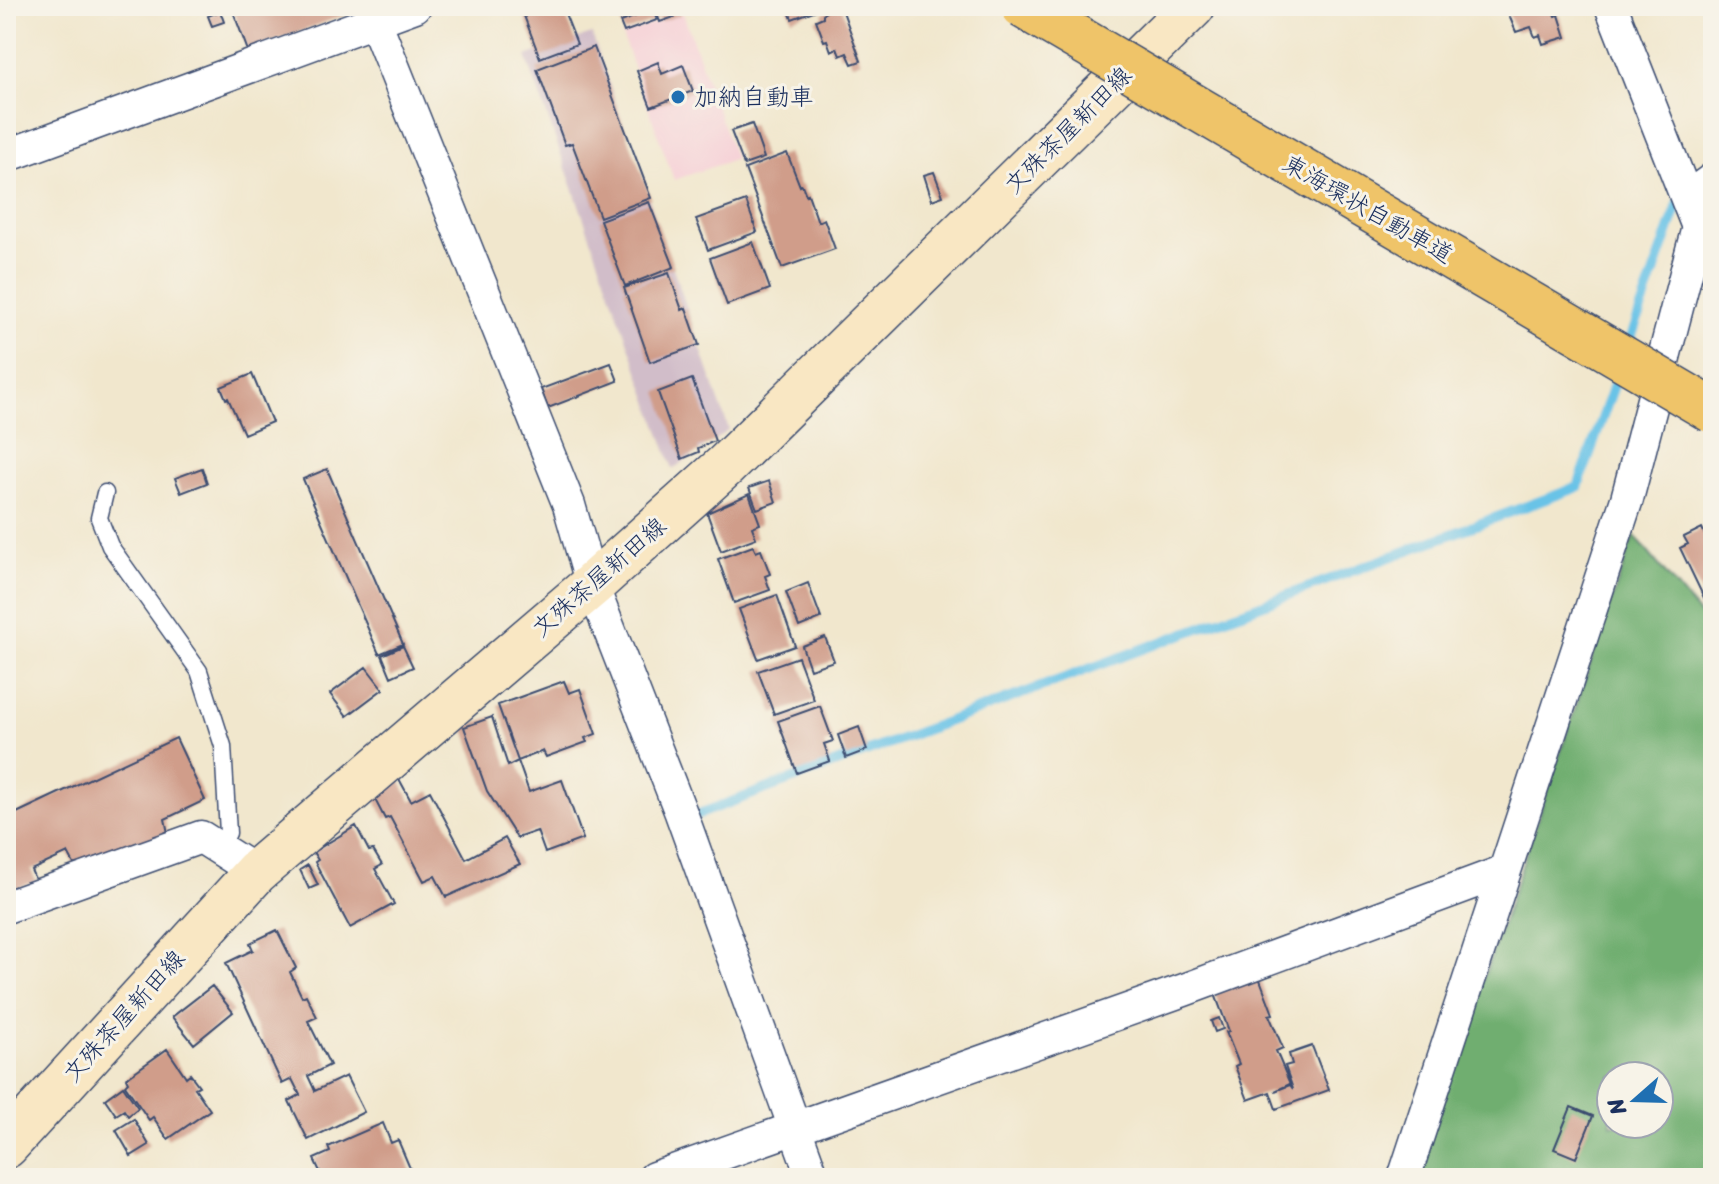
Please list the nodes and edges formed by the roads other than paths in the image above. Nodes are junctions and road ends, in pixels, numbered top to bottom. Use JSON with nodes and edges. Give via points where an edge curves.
{"nodes":[{"id":1,"x":415,"y":6,"type":"edge"},
{"id":2,"x":1023,"y":6,"type":"edge"},
{"id":3,"x":1193,"y":6,"type":"edge"},
{"id":4,"x":1611,"y":6,"type":"edge"},
{"id":5,"x":372,"y":13,"type":"edge"},
{"id":6,"x":6,"y":156,"type":"edge"},
{"id":7,"x":1713,"y":179,"type":"edge"},
{"id":8,"x":1687,"y":198,"type":"junction"},
{"id":9,"x":1713,"y":411,"type":"edge"},
{"id":10,"x":105,"y":493,"type":"dead end"},
{"id":11,"x":592,"y":585,"type":"junction"},
{"id":12,"x":218,"y":848,"type":"junction"},
{"id":13,"x":1505,"y":871,"type":"junction"},
{"id":14,"x":256,"y":872,"type":"junction"},
{"id":15,"x":6,"y":907,"type":"edge"},
{"id":16,"x":794,"y":1127,"type":"junction"},
{"id":17,"x":6,"y":1146,"type":"edge"},
{"id":18,"x":654,"y":1178,"type":"edge"},
{"id":19,"x":813,"y":1178,"type":"edge"},
{"id":20,"x":1404,"y":1178,"type":"edge"}],
"edges":[{"from":1,"to":5,"type":"street"},
{"from":2,"to":9,"type":"highway","name":"東海環状自動車道","bridge":true},
{"from":3,"to":11,"type":"main road","name":"文殊茶屋新田線","via":[[726,465]]},
{"from":4,"to":8,"type":"street"},
{"from":5,"to":6,"type":"street"},
{"from":5,"to":11,"type":"street","via":[[569,505]]},
{"from":7,"to":8,"type":"street"},
{"from":8,"to":13,"type":"street","via":[[1698,227],[1627,499]]},
{"from":10,"to":12,"type":"lane","via":[[99,518],[110,546],[199,671],[223,746],[228,833]]},
{"from":11,"to":14,"type":"main road","name":"文殊茶屋新田線"},
{"from":11,"to":16,"type":"street"},
{"from":12,"to":14,"type":"street"},
{"from":12,"to":15,"type":"street","via":[[201,837]]},
{"from":13,"to":16,"type":"street"},
{"from":13,"to":20,"type":"street"},
{"from":14,"to":17,"type":"main road","name":"文殊茶屋新田線"},
{"from":16,"to":18,"type":"street"},
{"from":16,"to":19,"type":"street"}]}
